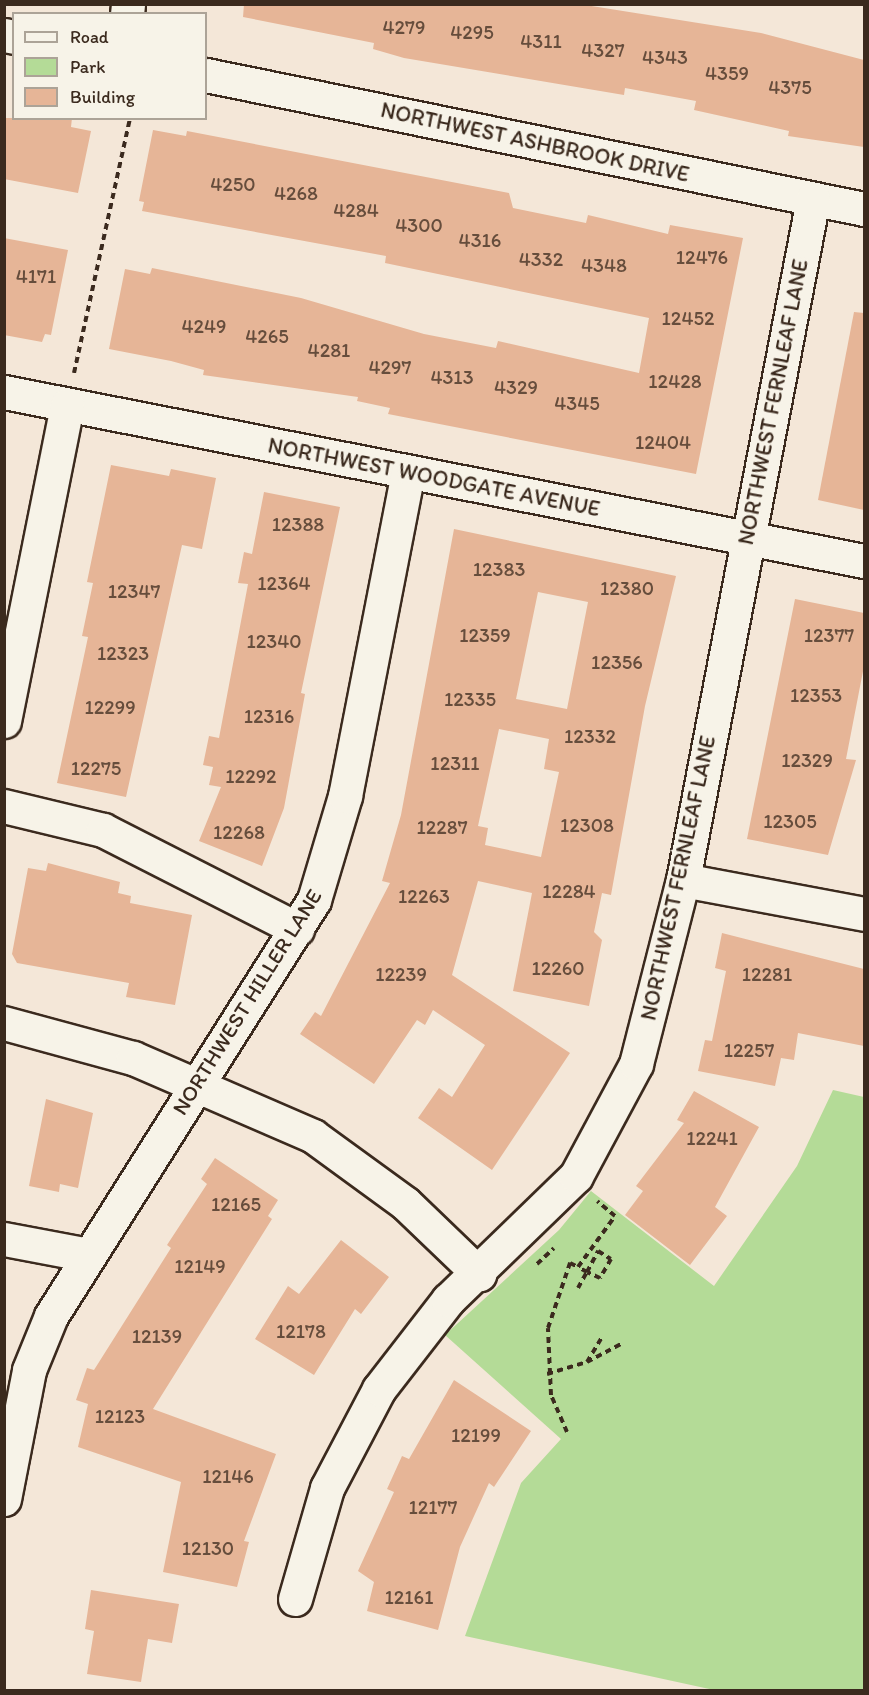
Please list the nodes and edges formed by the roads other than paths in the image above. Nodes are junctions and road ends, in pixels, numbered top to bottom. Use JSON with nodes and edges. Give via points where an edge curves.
{"nodes":[{"id":1,"x":207,"y":75,"type":"edge"},
{"id":2,"x":813,"y":199,"type":"junction"},
{"id":3,"x":864,"y":209,"type":"edge"},
{"id":4,"x":4,"y":392,"type":"edge"},
{"id":5,"x":67,"y":405,"type":"junction"},
{"id":6,"x":408,"y":473,"type":"junction"},
{"id":7,"x":745,"y":537,"type":"junction"},
{"id":8,"x":864,"y":561,"type":"edge"},
{"id":9,"x":4,"y":721,"type":"edge"},
{"id":10,"x":4,"y":806,"type":"edge"},
{"id":11,"x":683,"y":880,"type":"junction"},
{"id":12,"x":864,"y":914,"type":"edge"},
{"id":13,"x":297,"y":929,"type":"junction"},
{"id":14,"x":4,"y":1023,"type":"edge"},
{"id":15,"x":198,"y":1082,"type":"junction"},
{"id":16,"x":4,"y":1239,"type":"edge"},
{"id":17,"x":89,"y":1255,"type":"junction"},
{"id":18,"x":479,"y":1274,"type":"junction"},
{"id":19,"x":4,"y":1499,"type":"edge"},
{"id":20,"x":295,"y":1599,"type":"dead end"}],
"edges":[{"from":1,"to":2,"type":"street","name":"NORTHWEST ASHBROOK DRIVE"},
{"from":2,"to":3,"type":"street","name":"NORTHWEST ASHBROOK DRIVE"},
{"from":2,"to":7,"type":"street","name":"NORTHWEST FERNLEAF LANE"},
{"from":4,"to":5,"type":"street","name":"NORTHWEST WOODGATE AVENUE"},
{"from":5,"to":6,"type":"street","name":"NORTHWEST WOODGATE AVENUE"},
{"from":5,"to":9,"type":"street"},
{"from":6,"to":7,"type":"street","name":"NORTHWEST WOODGATE AVENUE"},
{"from":6,"to":13,"type":"street","name":"NORTHWEST HILLER LANE","via":[[345,796],[325,870]]},
{"from":7,"to":8,"type":"street","name":"NORTHWEST WOODGATE AVENUE"},
{"from":7,"to":11,"type":"street","name":"NORTHWEST FERNLEAF LANE"},
{"from":10,"to":13,"type":"street","via":[[103,830]]},
{"from":11,"to":12,"type":"street"},
{"from":11,"to":18,"type":"street","name":"NORTHWEST FERNLEAF LANE","via":[[651,1015],[612,1116],[576,1176]]},
{"from":13,"to":15,"type":"street","name":"NORTHWEST HILLER LANE"},
{"from":14,"to":15,"type":"street"},
{"from":15,"to":17,"type":"street","name":"NORTHWEST HILLER LANE"},
{"from":15,"to":18,"type":"street","via":[[313,1136],[356,1164]]},
{"from":16,"to":17,"type":"street"},
{"from":17,"to":19,"type":"street","name":"NORTHWEST HILLER LANE","via":[[51,1316],[29,1370]]},
{"from":18,"to":20,"type":"street","name":"NORTHWEST FERNLEAF LANE","via":[[425,1326],[359,1420],[324,1497]]}]}
